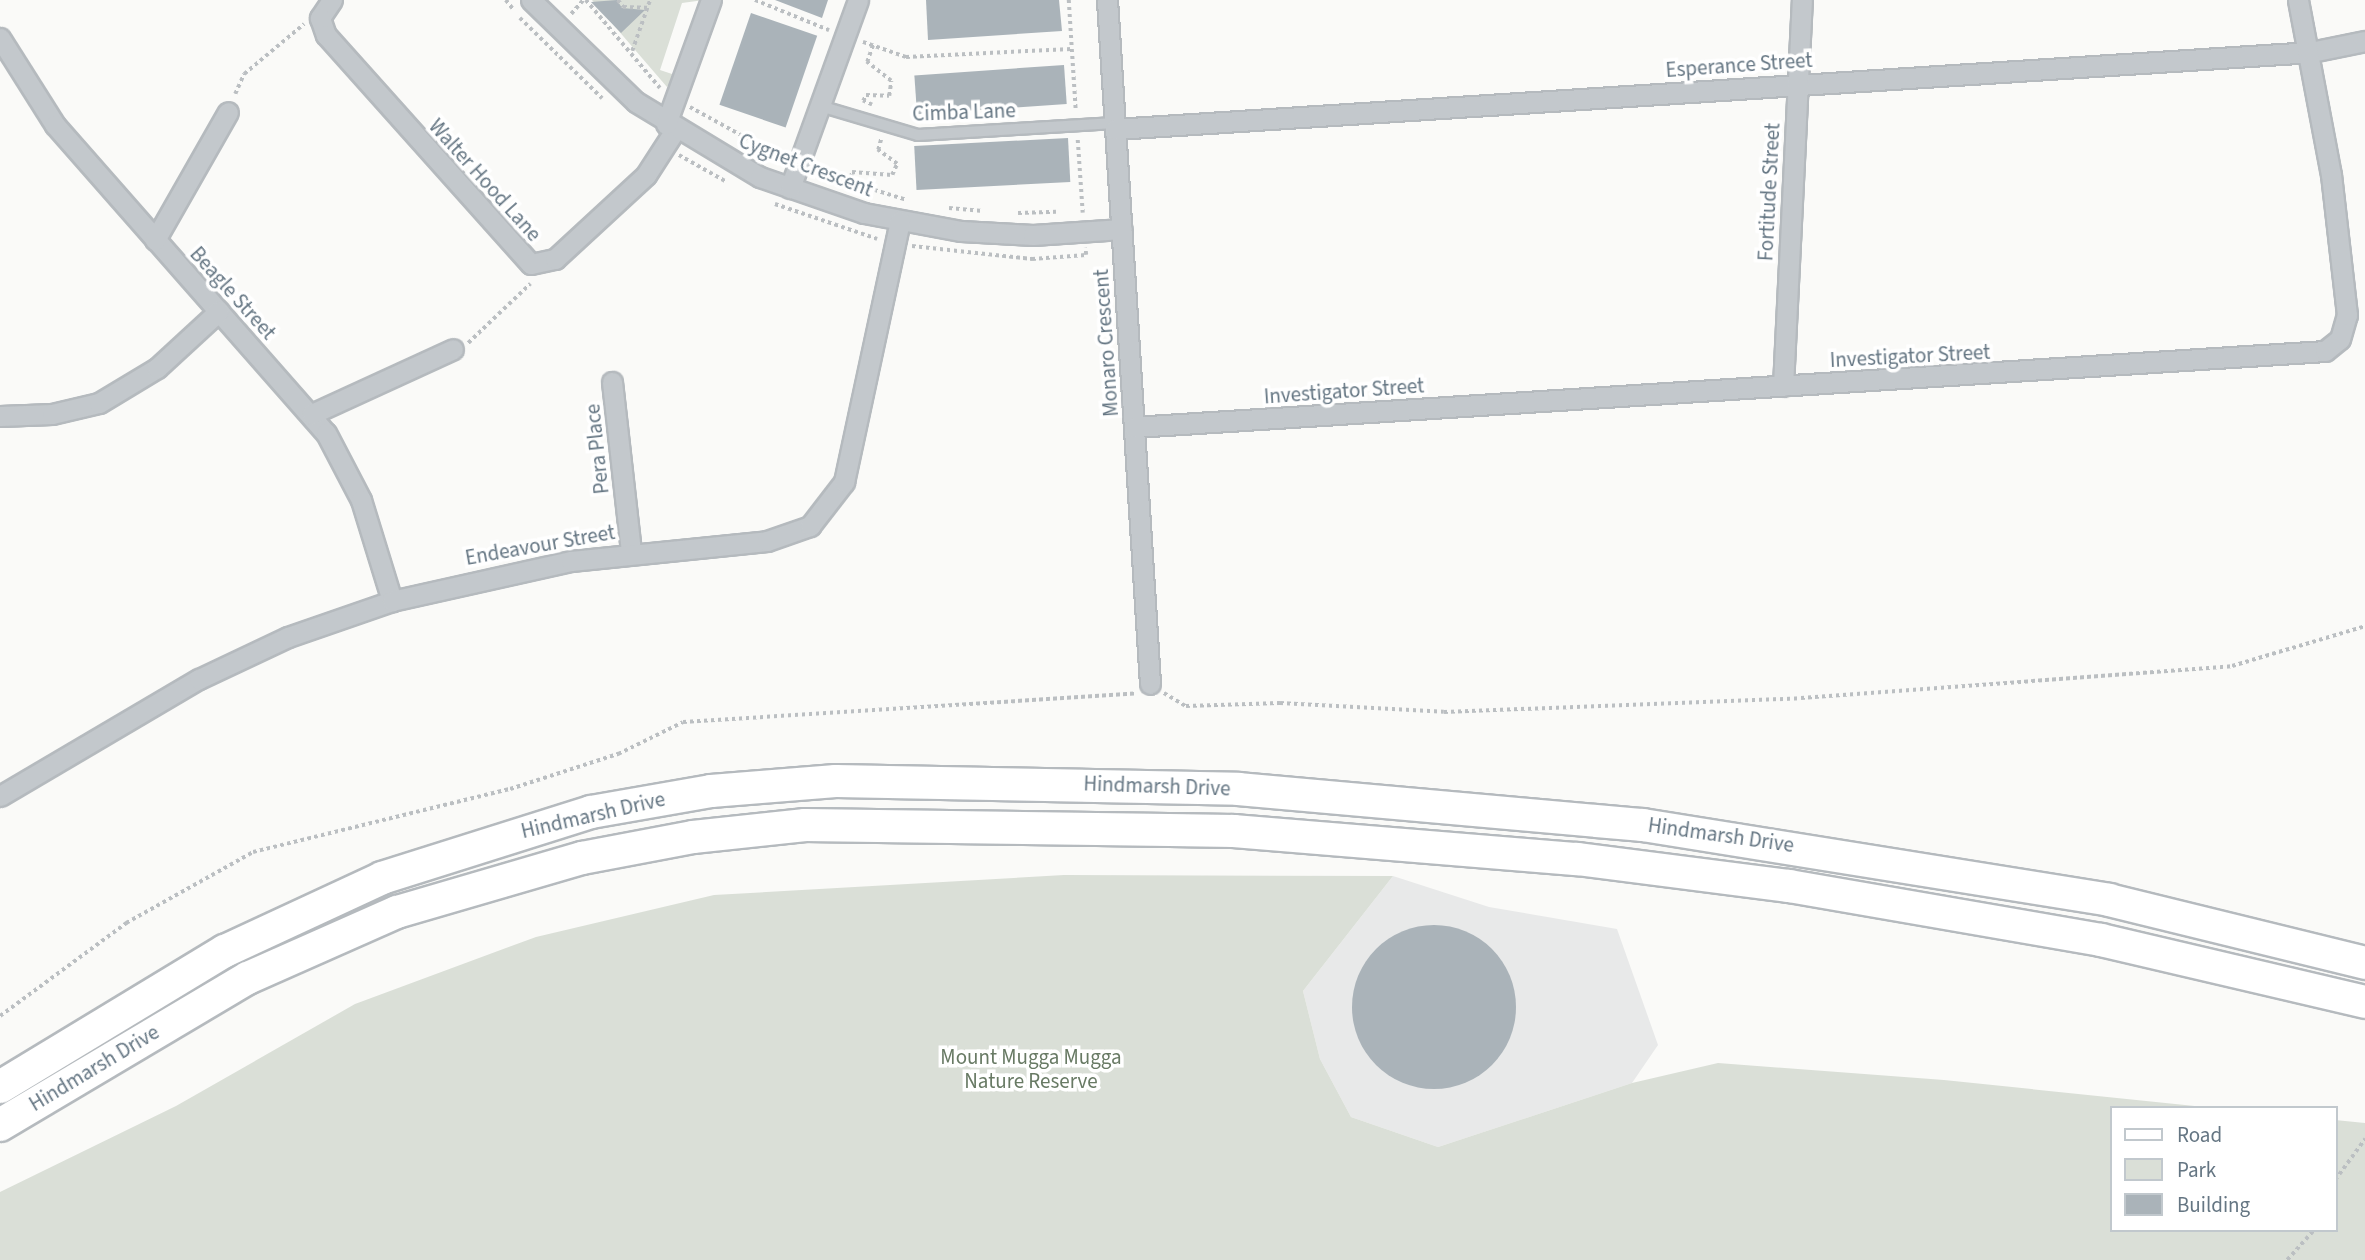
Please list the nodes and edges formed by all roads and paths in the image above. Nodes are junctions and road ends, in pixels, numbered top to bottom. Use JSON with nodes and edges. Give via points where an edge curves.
{"nodes":[{"id":1,"x":332,"y":0,"type":"edge"},
{"id":2,"x":531,"y":0,"type":"edge"},
{"id":3,"x":618,"y":0,"type":"edge"},
{"id":4,"x":650,"y":0,"type":"edge"},
{"id":5,"x":711,"y":0,"type":"edge"},
{"id":6,"x":755,"y":0,"type":"edge"},
{"id":7,"x":858,"y":0,"type":"edge"},
{"id":8,"x":1107,"y":0,"type":"edge"},
{"id":9,"x":1802,"y":0,"type":"edge"},
{"id":10,"x":2298,"y":0,"type":"edge"},
{"id":11,"x":647,"y":8,"type":"junction"},
{"id":12,"x":845,"y":36,"type":"junction"},
{"id":13,"x":0,"y":38,"type":"edge"},
{"id":14,"x":2365,"y":41,"type":"edge"},
{"id":15,"x":1072,"y":49,"type":"dead end"},
{"id":16,"x":632,"y":51,"type":"dead end"},
{"id":17,"x":2311,"y":52,"type":"junction"},
{"id":18,"x":1798,"y":84,"type":"junction"},
{"id":19,"x":820,"y":106,"type":"junction"},
{"id":20,"x":228,"y":112,"type":"dead end"},
{"id":21,"x":1115,"y":126,"type":"junction"},
{"id":22,"x":671,"y":127,"type":"junction"},
{"id":23,"x":790,"y":188,"type":"junction"},
{"id":24,"x":900,"y":221,"type":"junction"},
{"id":25,"x":1122,"y":229,"type":"junction"},
{"id":26,"x":155,"y":240,"type":"junction"},
{"id":27,"x":219,"y":311,"type":"junction"},
{"id":28,"x":453,"y":349,"type":"dead end"},
{"id":29,"x":612,"y":382,"type":"dead end"},
{"id":30,"x":1783,"y":386,"type":"junction"},
{"id":31,"x":312,"y":414,"type":"junction"},
{"id":32,"x":0,"y":416,"type":"edge"},
{"id":33,"x":1134,"y":427,"type":"junction"},
{"id":34,"x":631,"y":552,"type":"junction"},
{"id":35,"x":392,"y":601,"type":"junction"},
{"id":36,"x":2365,"y":626,"type":"edge"},
{"id":37,"x":1150,"y":684,"type":"junction"},
{"id":38,"x":0,"y":796,"type":"edge"},
{"id":39,"x":2365,"y":963,"type":"edge"},
{"id":40,"x":2365,"y":1002,"type":"edge"},
{"id":41,"x":0,"y":1016,"type":"edge"},
{"id":42,"x":0,"y":1087,"type":"edge"},
{"id":43,"x":0,"y":1125,"type":"edge"},
{"id":44,"x":2365,"y":1139,"type":"edge"},
{"id":45,"x":2337,"y":1178,"type":"edge"},
{"id":46,"x":2312,"y":1232,"type":"edge"},
{"id":47,"x":2287,"y":1260,"type":"edge"}],
"edges":[{"from":1,"to":22,"type":"street","name":"Walter Hood Lane","via":[[320,18],[326,35],[531,264],[555,259],[636,184]]},
{"from":2,"to":22,"type":"street","name":"Cygnet Crescent","via":[[598,70]]},
{"from":3,"to":11,"type":"path","via":[[623,7]]},
{"from":4,"to":11,"type":"path"},
{"from":5,"to":22,"type":"street"},
{"from":6,"to":12,"type":"path"},
{"from":7,"to":12,"type":"street"},
{"from":8,"to":21,"type":"street","name":"Monaro Crescent"},
{"from":9,"to":18,"type":"street","name":"Fortitude Street"},
{"from":10,"to":17,"type":"street","name":"Investigator Street"},
{"from":11,"to":16,"type":"path"},
{"from":12,"to":15,"type":"path","via":[[906,57]]},
{"from":12,"to":19,"type":"street"},
{"from":13,"to":26,"type":"street","name":"Beagle Street","via":[[55,125]]},
{"from":14,"to":17,"type":"street","name":"Esperance Street"},
{"from":17,"to":18,"type":"street","name":"Esperance Street"},
{"from":17,"to":30,"type":"street","name":"Investigator Street","via":[[2347,315],[2333,346],[2309,355]]},
{"from":18,"to":21,"type":"street","name":"Esperance Street"},
{"from":18,"to":30,"type":"street","name":"Fortitude Street"},
{"from":19,"to":21,"type":"lane","name":"Cimba Lane","via":[[918,135]]},
{"from":19,"to":23,"type":"street"},
{"from":20,"to":26,"type":"street"},
{"from":21,"to":25,"type":"street","name":"Monaro Crescent"},
{"from":22,"to":23,"type":"street","name":"Cygnet Crescent"},
{"from":23,"to":24,"type":"street","name":"Cygnet Crescent"},
{"from":24,"to":25,"type":"street","name":"Cygnet Crescent","via":[[1033,235]]},
{"from":24,"to":34,"type":"street","name":"Endeavour Street","via":[[845,482],[828,511],[788,537]]},
{"from":25,"to":33,"type":"street","name":"Monaro Crescent"},
{"from":26,"to":27,"type":"street","name":"Beagle Street"},
{"from":27,"to":31,"type":"street","name":"Beagle Street"},
{"from":27,"to":32,"type":"street","via":[[157,369],[99,403],[52,414]]},
{"from":28,"to":31,"type":"street"},
{"from":29,"to":34,"type":"street","name":"Pera Place"},
{"from":30,"to":33,"type":"street","name":"Investigator Street"},
{"from":31,"to":35,"type":"street","name":"Beagle Street","via":[[353,480]]},
{"from":33,"to":37,"type":"street","name":"Monaro Crescent"},
{"from":34,"to":35,"type":"street","name":"Endeavour Street","via":[[483,576]]},
{"from":35,"to":38,"type":"street","name":"Endeavour Street","via":[[224,667]]},
{"from":36,"to":37,"type":"path","via":[[2232,666],[1787,699],[1444,712],[1280,703],[1186,706]]},
{"from":37,"to":41,"type":"path","via":[[1131,695],[947,701],[683,722],[618,754],[510,789],[253,852],[126,923]]},
{"from":39,"to":42,"type":"main road","name":"Hindmarsh Drive","via":[[2109,900],[1643,825],[1226,788],[836,781],[711,791],[603,810],[382,878],[225,951]]},
{"from":40,"to":43,"type":"main road","name":"Hindmarsh Drive","via":[[2101,940],[1801,888],[1577,859],[1234,831],[805,825],[693,837],[582,858],[397,912],[248,978]]},
{"from":44,"to":45,"type":"path"},
{"from":46,"to":47,"type":"path"}]}
